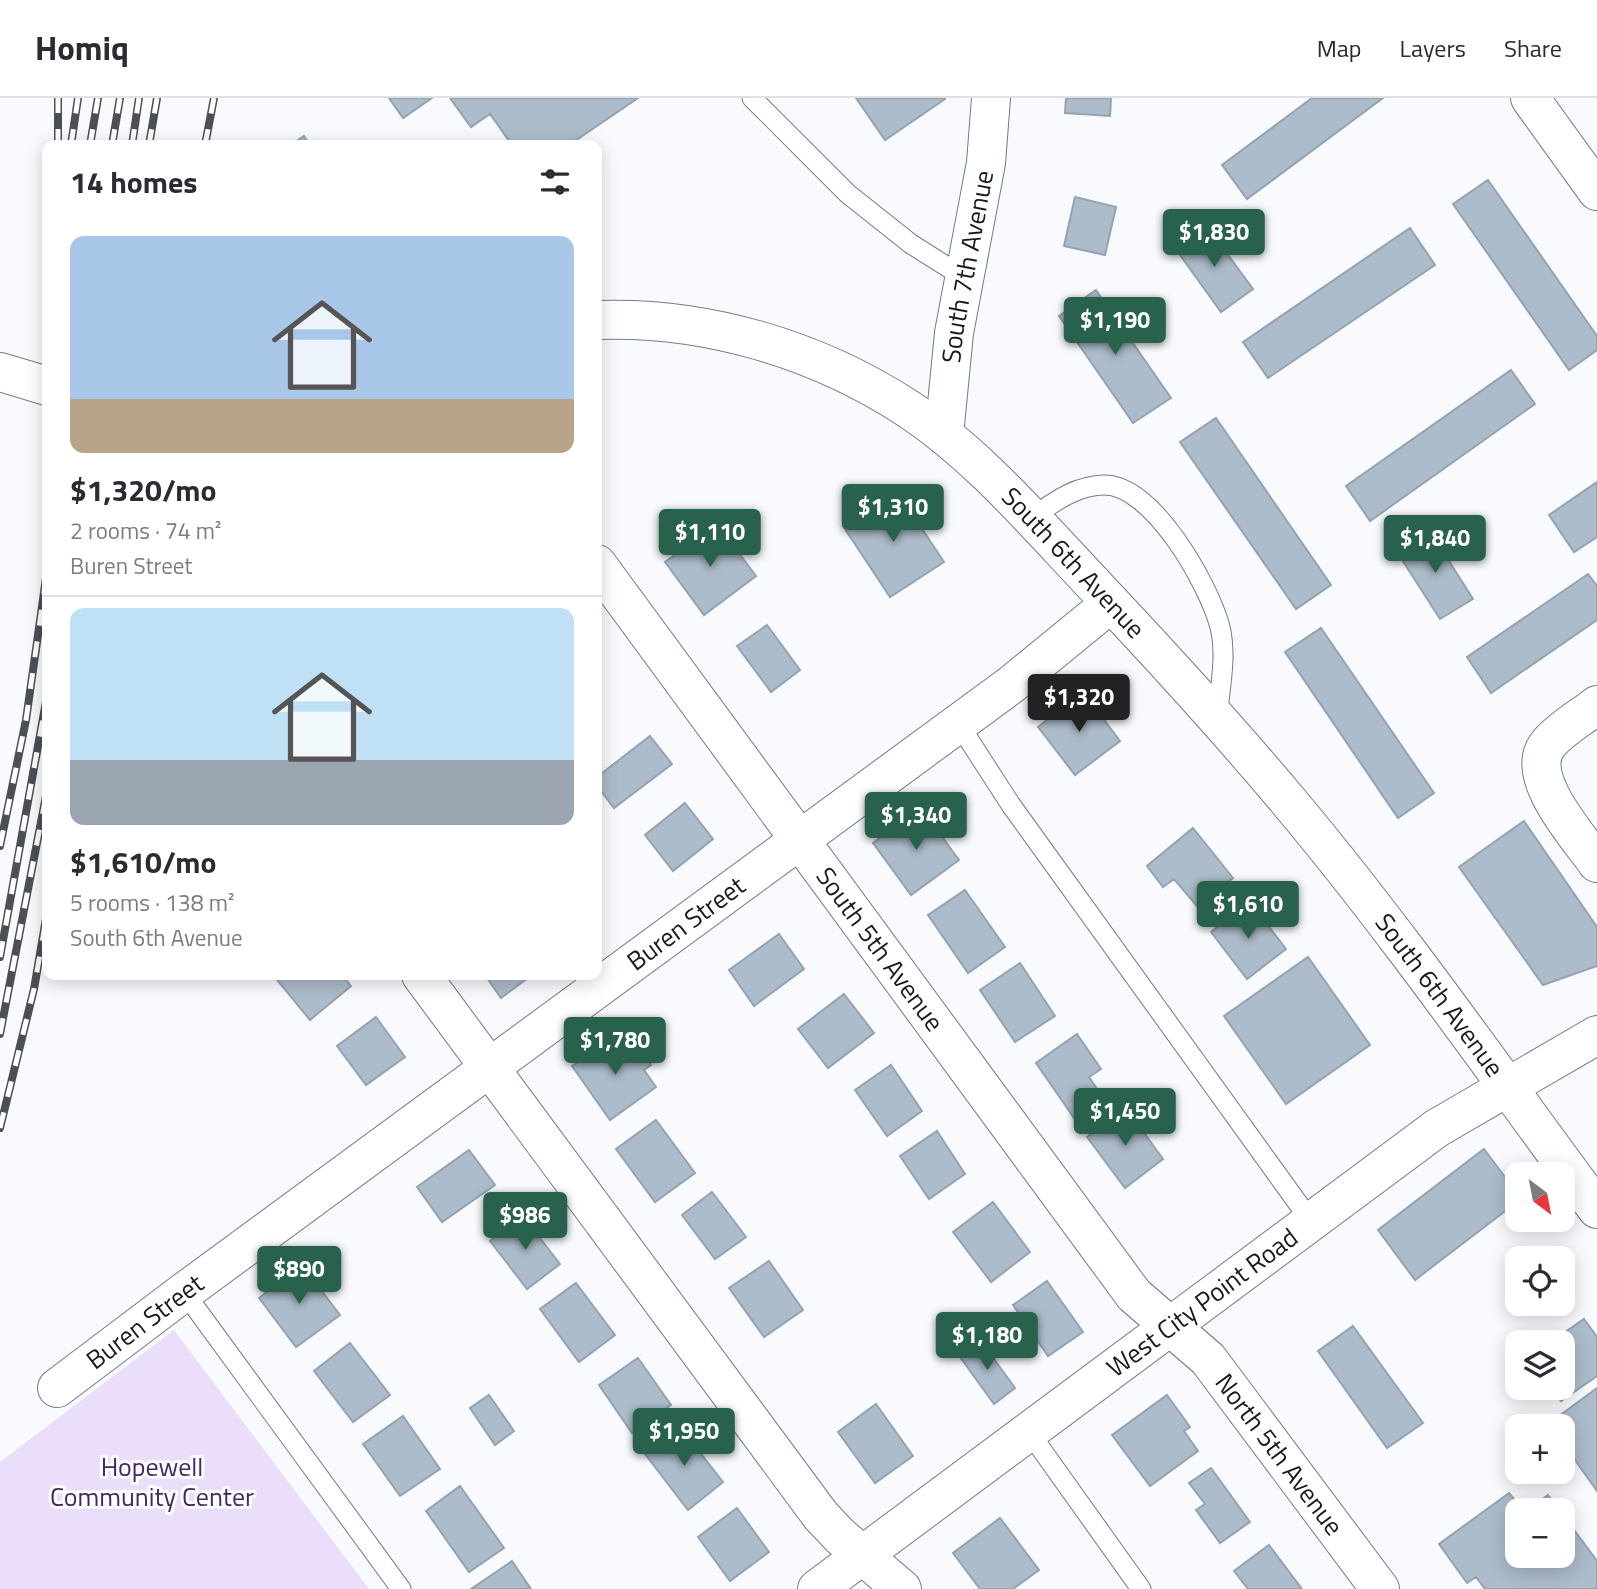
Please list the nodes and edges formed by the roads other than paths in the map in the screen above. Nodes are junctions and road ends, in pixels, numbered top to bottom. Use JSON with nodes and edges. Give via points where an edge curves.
{"nodes":[{"id":1,"x":752,"y":98,"type":"edge"},
{"id":2,"x":990,"y":98,"type":"edge"},
{"id":3,"x":1530,"y":98,"type":"edge"},
{"id":4,"x":1597,"y":191,"type":"edge"},
{"id":5,"x":965,"y":278,"type":"junction"},
{"id":6,"x":602,"y":320,"type":"edge"},
{"id":7,"x":0,"y":372,"type":"edge"},
{"id":8,"x":42,"y":385,"type":"edge"},
{"id":9,"x":944,"y":435,"type":"junction"},
{"id":10,"x":1031,"y":518,"type":"junction"},
{"id":11,"x":602,"y":571,"type":"edge"},
{"id":12,"x":1111,"y":603,"type":"junction"},
{"id":13,"x":1597,"y":705,"type":"edge"},
{"id":14,"x":1216,"y":719,"type":"junction"},
{"id":15,"x":958,"y":723,"type":"junction"},
{"id":16,"x":798,"y":839,"type":"junction"},
{"id":17,"x":1597,"y":863,"type":"edge"},
{"id":18,"x":425,"y":980,"type":"edge"},
{"id":19,"x":1597,"y":1035,"type":"edge"},
{"id":20,"x":491,"y":1069,"type":"junction"},
{"id":21,"x":1507,"y":1087,"type":"junction"},
{"id":22,"x":1597,"y":1209,"type":"edge"},
{"id":23,"x":1310,"y":1220,"type":"junction"},
{"id":24,"x":184,"y":1292,"type":"junction"},
{"id":25,"x":1171,"y":1326,"type":"junction"},
{"id":26,"x":57,"y":1388,"type":"dead end"},
{"id":27,"x":1029,"y":1432,"type":"junction"},
{"id":28,"x":862,"y":1556,"type":"junction"},
{"id":29,"x":401,"y":1589,"type":"edge"},
{"id":30,"x":817,"y":1589,"type":"edge"},
{"id":31,"x":902,"y":1589,"type":"edge"},
{"id":32,"x":1141,"y":1589,"type":"edge"},
{"id":33,"x":1380,"y":1589,"type":"edge"}],
"edges":[{"from":1,"to":5,"type":"lane","via":[[848,194],[911,244]]},
{"from":2,"to":5,"type":"street","name":"South 7th Avenue","via":[[986,163]]},
{"from":3,"to":4,"type":"street"},
{"from":5,"to":9,"type":"street","name":"South 7th Avenue","via":[[954,333]]},
{"from":6,"to":9,"type":"street","name":"South 6th Avenue","via":[[679,324],[793,351],[852,376]]},
{"from":7,"to":8,"type":"street"},
{"from":9,"to":10,"type":"street","name":"South 6th Avenue"},
{"from":10,"to":12,"type":"street","name":"South 6th Avenue"},
{"from":10,"to":14,"type":"lane","via":[[1068,494],[1105,485],[1139,498],[1163,523],[1196,573],[1220,629],[1223,660]]},
{"from":11,"to":16,"type":"street","name":"South 5th Avenue"},
{"from":12,"to":14,"type":"street","name":"South 6th Avenue"},
{"from":12,"to":15,"type":"street","name":"Buren Street"},
{"from":13,"to":17,"type":"street","via":[[1548,744],[1542,758],[1543,782],[1550,796]]},
{"from":14,"to":21,"type":"street","name":"South 6th Avenue","via":[[1291,804]]},
{"from":15,"to":16,"type":"street","name":"Buren Street"},
{"from":15,"to":23,"type":"lane","via":[[1011,805]]},
{"from":16,"to":20,"type":"street","name":"Buren Street"},
{"from":16,"to":25,"type":"street","name":"South 5th Avenue","via":[[1134,1295]]},
{"from":18,"to":20,"type":"street"},
{"from":19,"to":21,"type":"street","name":"West City Point Road"},
{"from":20,"to":24,"type":"street","name":"Buren Street"},
{"from":20,"to":28,"type":"street","via":[[821,1516]]},
{"from":21,"to":22,"type":"street","name":"South 6th Avenue"},
{"from":21,"to":23,"type":"street","name":"West City Point Road","via":[[1437,1128]]},
{"from":23,"to":25,"type":"street","name":"West City Point Road"},
{"from":24,"to":26,"type":"street","name":"Buren Street"},
{"from":24,"to":29,"type":"lane"},
{"from":25,"to":27,"type":"street","name":"West City Point Road"},
{"from":25,"to":33,"type":"street","name":"North 5th Avenue","via":[[1208,1359]]},
{"from":27,"to":28,"type":"street","name":"West City Point Road"},
{"from":27,"to":32,"type":"lane"},
{"from":28,"to":30,"type":"street","name":"West City Point Road"},
{"from":28,"to":31,"type":"street"}]}
